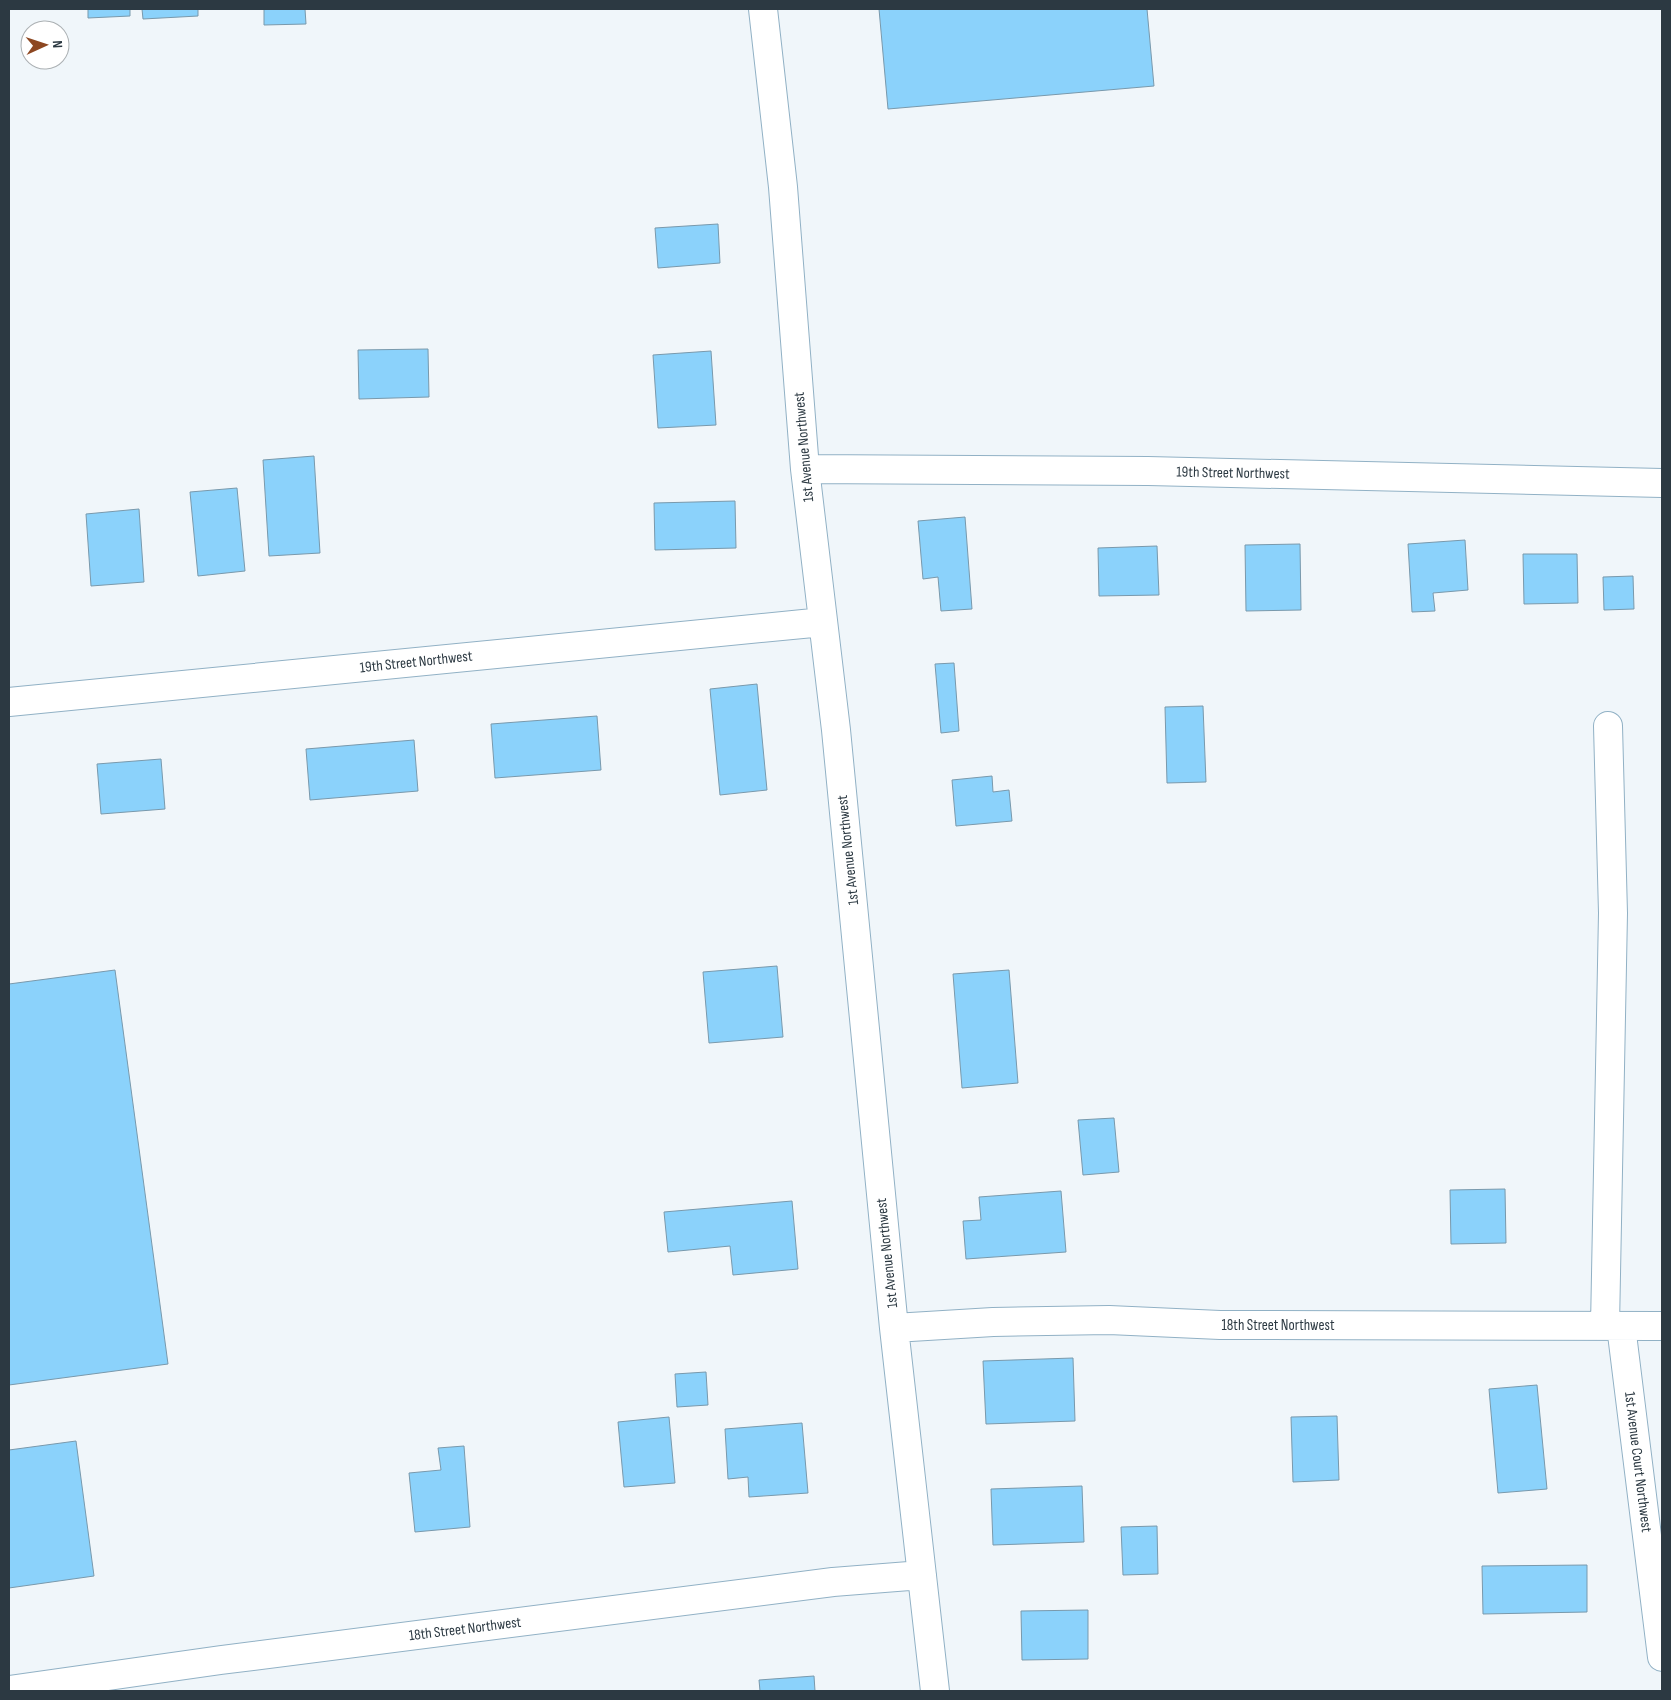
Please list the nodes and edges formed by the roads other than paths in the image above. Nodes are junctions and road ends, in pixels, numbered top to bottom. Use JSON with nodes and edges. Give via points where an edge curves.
{"nodes":[{"id":1,"x":763,"y":9,"type":"edge"},
{"id":2,"x":804,"y":469,"type":"junction"},
{"id":3,"x":1662,"y":483,"type":"edge"},
{"id":4,"x":824,"y":622,"type":"junction"},
{"id":5,"x":9,"y":702,"type":"edge"},
{"id":6,"x":1608,"y":726,"type":"dead end"},
{"id":7,"x":1613,"y":1326,"type":"junction"},
{"id":8,"x":1662,"y":1326,"type":"edge"},
{"id":9,"x":894,"y":1328,"type":"junction"},
{"id":10,"x":922,"y":1575,"type":"junction"},
{"id":11,"x":1662,"y":1657,"type":"edge"},
{"id":12,"x":9,"y":1690,"type":"edge"},
{"id":13,"x":935,"y":1691,"type":"edge"}],
"edges":[{"from":1,"to":2,"type":"street","name":"1st Avenue Northwest","via":[[783,187]]},
{"from":2,"to":3,"type":"street","name":"19th Street Northwest","via":[[1148,471]]},
{"from":2,"to":4,"type":"street","name":"1st Avenue Northwest"},
{"from":4,"to":5,"type":"street","name":"19th Street Northwest"},
{"from":4,"to":9,"type":"street","name":"1st Avenue Northwest"},
{"from":6,"to":7,"type":"street","name":"1st Avenue Court Northwest","via":[[1613,913]]},
{"from":7,"to":8,"type":"street","name":"18th Street Northwest"},
{"from":7,"to":9,"type":"street","name":"18th Street Northwest","via":[[1220,1325],[1109,1320]]},
{"from":7,"to":11,"type":"street","name":"1st Avenue Court Northwest"},
{"from":9,"to":10,"type":"street","name":"1st Avenue Northwest"},
{"from":10,"to":12,"type":"street","name":"18th Street Northwest","via":[[833,1582]]},
{"from":10,"to":13,"type":"street","name":"1st Avenue Northwest"}]}
